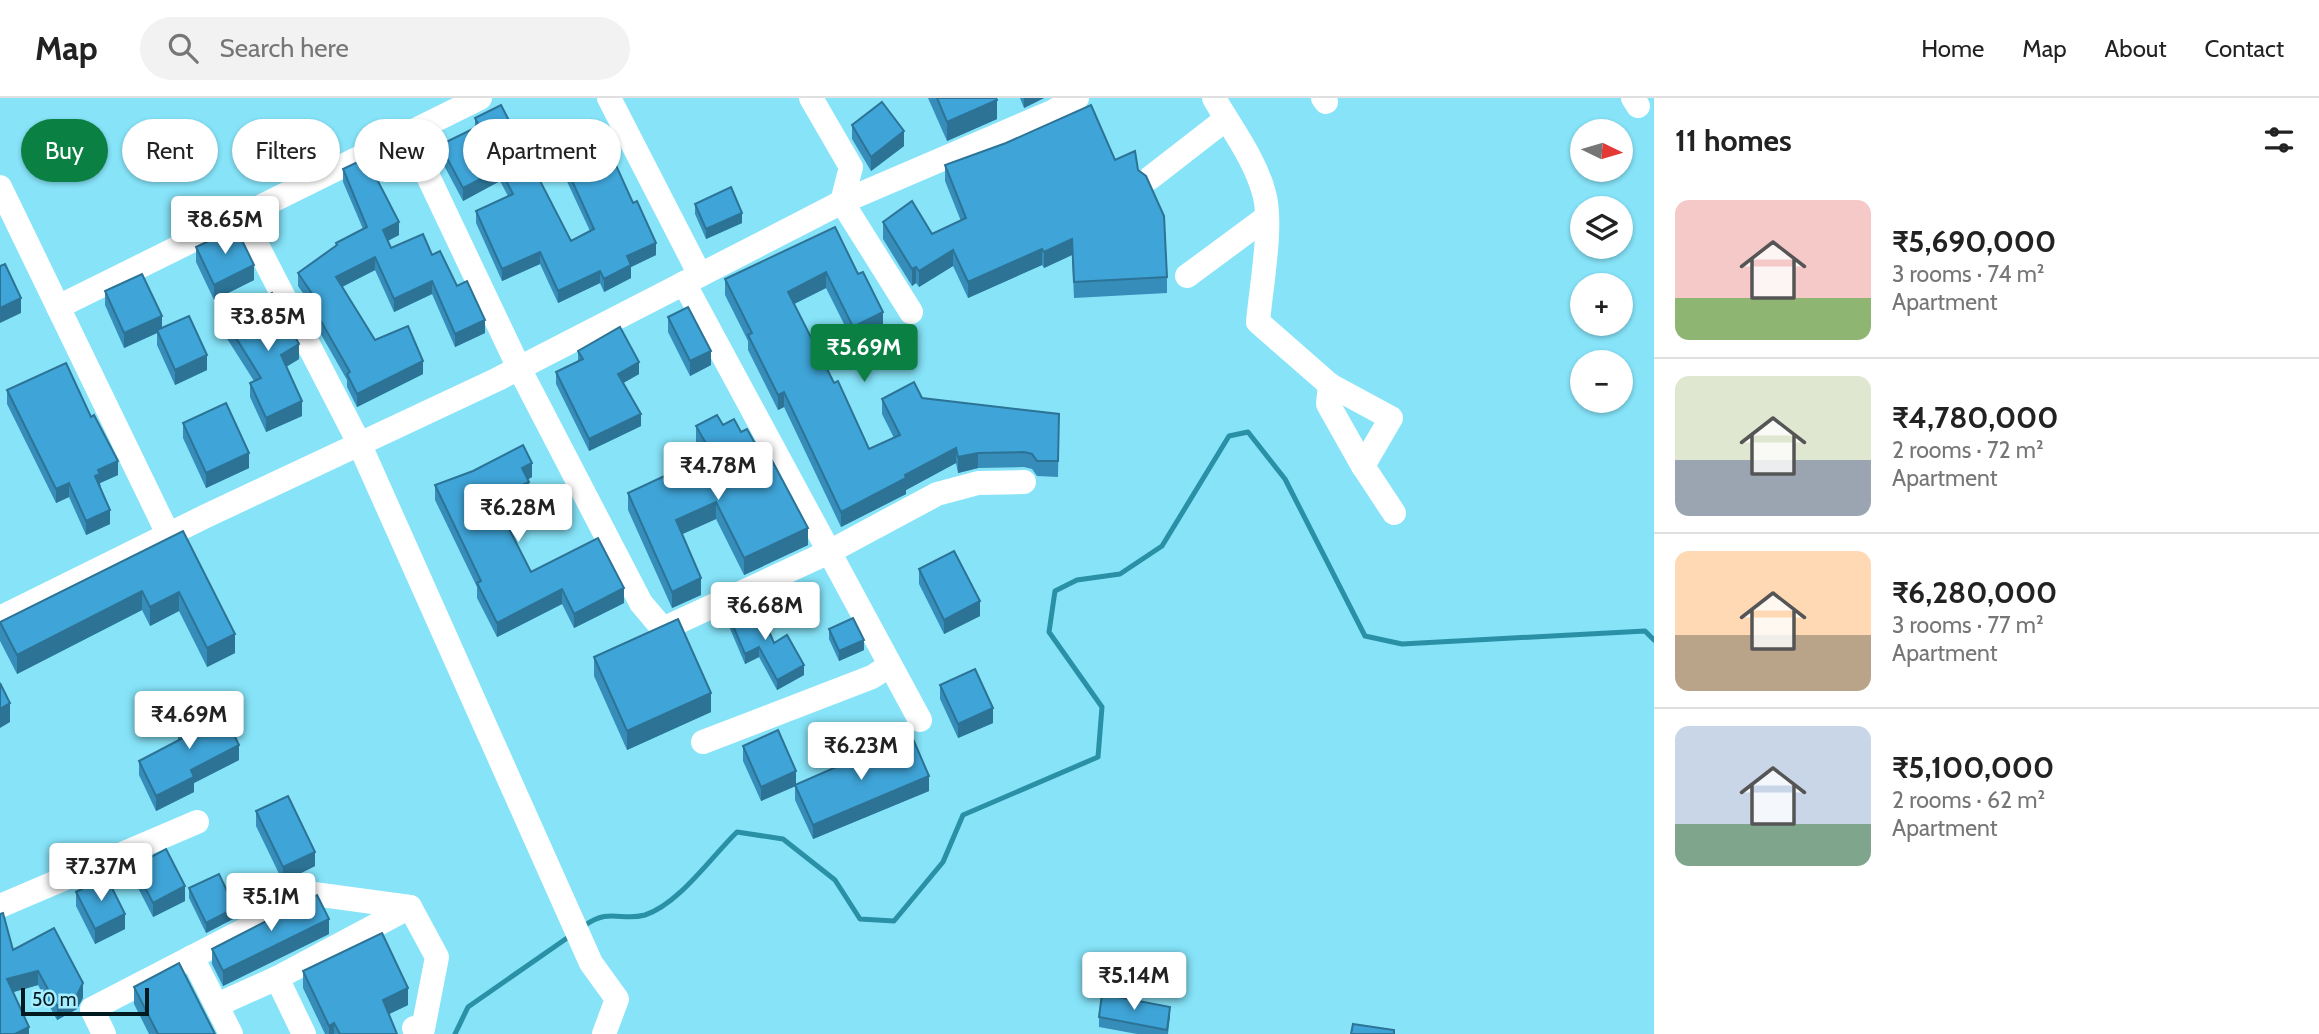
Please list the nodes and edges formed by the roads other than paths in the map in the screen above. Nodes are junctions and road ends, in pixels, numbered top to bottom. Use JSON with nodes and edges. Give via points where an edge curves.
{"nodes":[{"id":1,"x":480,"y":98,"type":"edge"},
{"id":2,"x":610,"y":98,"type":"edge"},
{"id":3,"x":811,"y":98,"type":"edge"},
{"id":4,"x":1077,"y":98,"type":"edge"},
{"id":5,"x":1220,"y":108,"type":"edge"},
{"id":6,"x":438,"y":119,"type":"edge"},
{"id":7,"x":354,"y":161,"type":"edge"},
{"id":8,"x":1150,"y":178,"type":"edge"},
{"id":9,"x":431,"y":182,"type":"edge"},
{"id":10,"x":0,"y":187,"type":"edge"},
{"id":11,"x":842,"y":202,"type":"junction"},
{"id":12,"x":242,"y":216,"type":"junction"},
{"id":13,"x":1267,"y":217,"type":"junction"},
{"id":14,"x":1187,"y":276,"type":"dead end"},
{"id":15,"x":692,"y":279,"type":"junction"},
{"id":16,"x":58,"y":307,"type":"junction"},
{"id":17,"x":912,"y":312,"type":"dead end"},
{"id":18,"x":519,"y":368,"type":"junction"},
{"id":19,"x":1329,"y":384,"type":"junction"},
{"id":20,"x":359,"y":443,"type":"junction"},
{"id":21,"x":1363,"y":466,"type":"junction"},
{"id":22,"x":1024,"y":482,"type":"dead end"},
{"id":23,"x":1394,"y":513,"type":"dead end"},
{"id":24,"x":169,"y":534,"type":"junction"},
{"id":25,"x":829,"y":552,"type":"junction"},
{"id":26,"x":0,"y":618,"type":"edge"},
{"id":27,"x":889,"y":667,"type":"junction"},
{"id":28,"x":920,"y":720,"type":"dead end"},
{"id":29,"x":704,"y":742,"type":"dead end"},
{"id":30,"x":197,"y":822,"type":"dead end"},
{"id":31,"x":0,"y":906,"type":"edge"},
{"id":32,"x":410,"y":907,"type":"junction"},
{"id":33,"x":192,"y":957,"type":"junction"},
{"id":34,"x":277,"y":978,"type":"junction"},
{"id":35,"x":216,"y":1005,"type":"junction"},
{"id":36,"x":103,"y":1034,"type":"edge"},
{"id":37,"x":231,"y":1034,"type":"edge"},
{"id":38,"x":304,"y":1034,"type":"edge"},
{"id":39,"x":416,"y":1034,"type":"edge"},
{"id":40,"x":604,"y":1034,"type":"edge"}],
"edges":[{"from":1,"to":6,"type":"street"},
{"from":2,"to":15,"type":"street"},
{"from":3,"to":11,"type":"street","via":[[851,167]]},
{"from":4,"to":11,"type":"street"},
{"from":5,"to":8,"type":"street"},
{"from":5,"to":13,"type":"street","via":[[1255,170],[1265,194]]},
{"from":7,"to":12,"type":"street"},
{"from":9,"to":18,"type":"street"},
{"from":10,"to":16,"type":"street"},
{"from":11,"to":15,"type":"street"},
{"from":11,"to":17,"type":"street"},
{"from":12,"to":16,"type":"street"},
{"from":12,"to":20,"type":"street"},
{"from":13,"to":14,"type":"street"},
{"from":13,"to":19,"type":"street","via":[[1258,322]]},
{"from":15,"to":18,"type":"street"},
{"from":15,"to":25,"type":"street"},
{"from":16,"to":24,"type":"street"},
{"from":18,"to":20,"type":"street"},
{"from":18,"to":25,"type":"street","via":[[641,603],[663,629]]},
{"from":19,"to":21,"type":"street","via":[[1328,404]]},
{"from":19,"to":21,"type":"street","via":[[1391,418]]},
{"from":20,"to":24,"type":"street"},
{"from":20,"to":40,"type":"street","via":[[568,915],[591,963],[617,999]]},
{"from":21,"to":23,"type":"street"},
{"from":22,"to":25,"type":"street","via":[[978,483],[937,494]]},
{"from":24,"to":26,"type":"street"},
{"from":25,"to":27,"type":"street"},
{"from":27,"to":28,"type":"street"},
{"from":27,"to":29,"type":"street"},
{"from":30,"to":31,"type":"street"},
{"from":32,"to":33,"type":"street","via":[[314,894]]},
{"from":32,"to":34,"type":"street"},
{"from":32,"to":39,"type":"street","via":[[437,957],[423,1029],[414,1028]]},
{"from":33,"to":35,"type":"street"},
{"from":33,"to":36,"type":"street","via":[[92,1009]]},
{"from":34,"to":35,"type":"street"},
{"from":34,"to":38,"type":"street"},
{"from":35,"to":37,"type":"street"}]}
